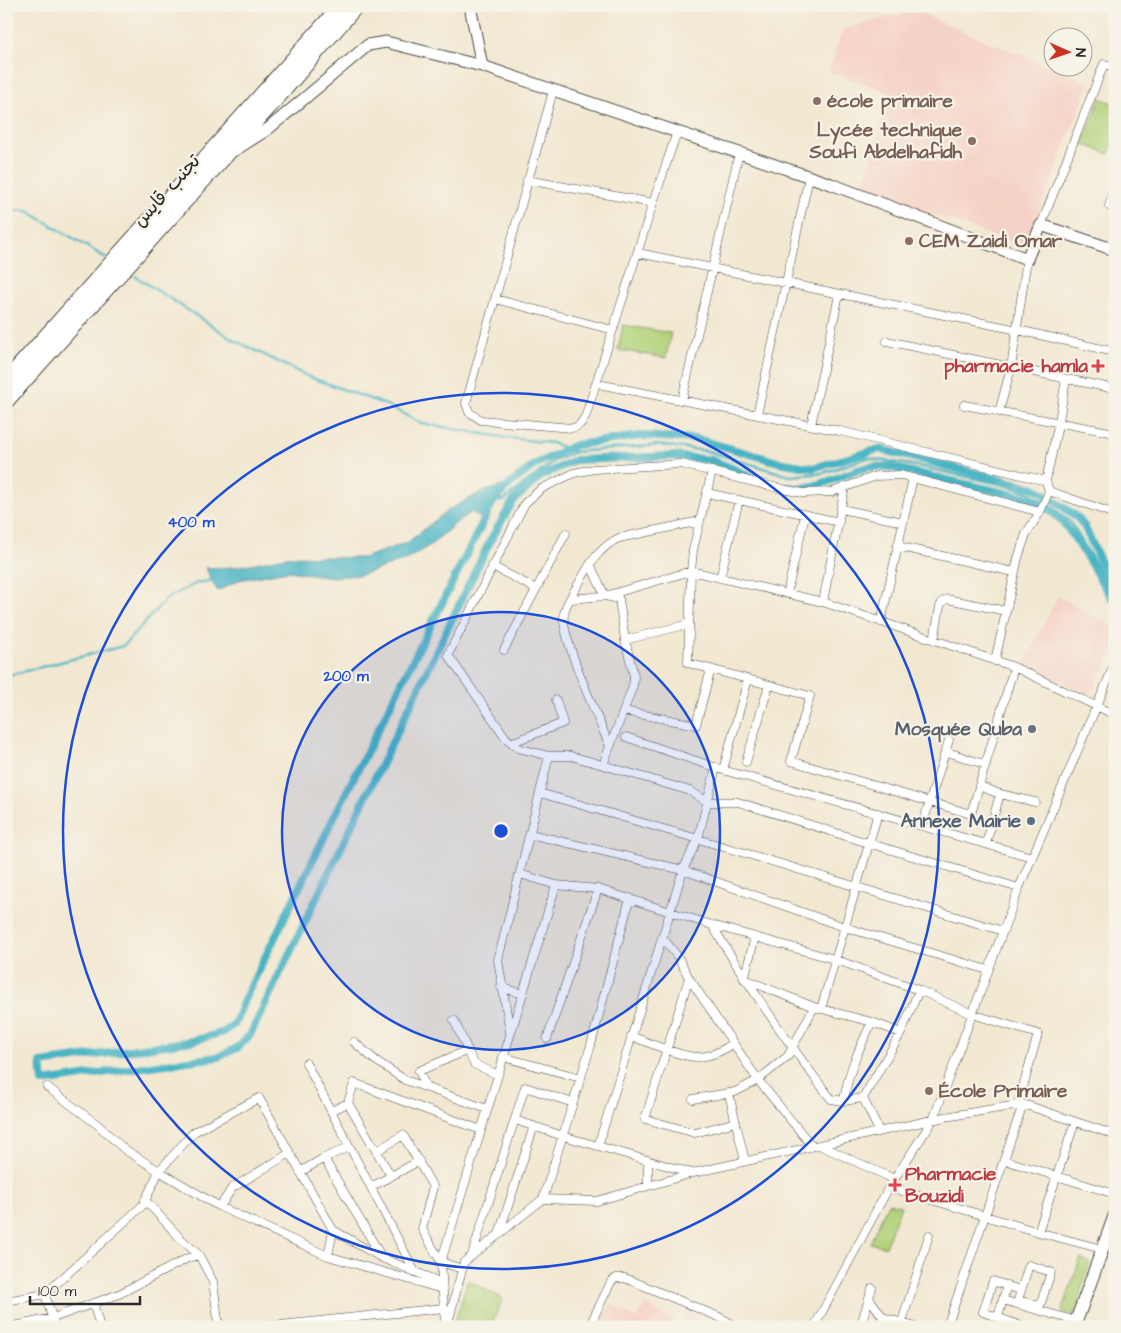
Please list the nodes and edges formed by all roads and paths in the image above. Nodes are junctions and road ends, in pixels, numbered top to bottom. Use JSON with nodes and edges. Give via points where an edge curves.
{"nodes":[{"id":1,"x":341,"y":6,"type":"edge"},
{"id":2,"x":356,"y":6,"type":"edge"},
{"id":3,"x":470,"y":6,"type":"edge"},
{"id":4,"x":482,"y":66,"type":"junction"},
{"id":5,"x":1115,"y":67,"type":"edge"},
{"id":6,"x":553,"y":91,"type":"junction"},
{"id":7,"x":677,"y":132,"type":"junction"},
{"id":8,"x":739,"y":153,"type":"junction"},
{"id":9,"x":225,"y":156,"type":"junction"},
{"id":10,"x":809,"y":177,"type":"junction"},
{"id":11,"x":527,"y":180,"type":"junction"},
{"id":12,"x":1115,"y":187,"type":"edge"},
{"id":13,"x":653,"y":203,"type":"junction"},
{"id":14,"x":1115,"y":208,"type":"edge"},
{"id":15,"x":1040,"y":225,"type":"junction"},
{"id":16,"x":1115,"y":250,"type":"edge"},
{"id":17,"x":638,"y":253,"type":"junction"},
{"id":18,"x":1027,"y":259,"type":"junction"},
{"id":19,"x":712,"y":269,"type":"junction"},
{"id":20,"x":785,"y":284,"type":"junction"},
{"id":21,"x":839,"y":295,"type":"junction"},
{"id":22,"x":495,"y":299,"type":"junction"},
{"id":23,"x":613,"y":330,"type":"junction"},
{"id":24,"x":1018,"y":330,"type":"junction"},
{"id":25,"x":887,"y":341,"type":"dead end"},
{"id":26,"x":1115,"y":352,"type":"edge"},
{"id":27,"x":1011,"y":368,"type":"junction"},
{"id":28,"x":1066,"y":379,"type":"junction"},
{"id":29,"x":6,"y":381,"type":"edge"},
{"id":30,"x":603,"y":385,"type":"dead end"},
{"id":31,"x":1115,"y":389,"type":"edge"},
{"id":32,"x":682,"y":400,"type":"junction"},
{"id":33,"x":6,"y":401,"type":"edge"},
{"id":34,"x":964,"y":404,"type":"dead end"},
{"id":35,"x":999,"y":412,"type":"junction"},
{"id":36,"x":757,"y":415,"type":"junction"},
{"id":37,"x":1059,"y":421,"type":"junction"},
{"id":38,"x":811,"y":425,"type":"junction"},
{"id":39,"x":1115,"y":433,"type":"edge"},
{"id":40,"x":712,"y":471,"type":"junction"},
{"id":41,"x":913,"y":478,"type":"junction"},
{"id":42,"x":1046,"y":482,"type":"junction"},
{"id":43,"x":846,"y":488,"type":"junction"},
{"id":44,"x":707,"y":493,"type":"junction"},
{"id":45,"x":1048,"y":493,"type":"junction"},
{"id":46,"x":739,"y":500,"type":"junction"},
{"id":47,"x":841,"y":508,"type":"junction"},
{"id":48,"x":1041,"y":509,"type":"junction"},
{"id":49,"x":805,"y":514,"type":"junction"},
{"id":50,"x":1115,"y":514,"type":"edge"},
{"id":51,"x":700,"y":520,"type":"junction"},
{"id":52,"x":839,"y":522,"type":"junction"},
{"id":53,"x":903,"y":522,"type":"junction"},
{"id":54,"x":566,"y":533,"type":"dead end"},
{"id":55,"x":897,"y":546,"type":"junction"},
{"id":56,"x":590,"y":564,"type":"junction"},
{"id":57,"x":492,"y":566,"type":"junction"},
{"id":58,"x":691,"y":571,"type":"junction"},
{"id":59,"x":1014,"y":572,"type":"junction"},
{"id":60,"x":720,"y":578,"type":"junction"},
{"id":61,"x":536,"y":589,"type":"junction"},
{"id":62,"x":787,"y":593,"type":"junction"},
{"id":63,"x":605,"y":596,"type":"junction"},
{"id":64,"x":571,"y":599,"type":"junction"},
{"id":65,"x":823,"y":602,"type":"junction"},
{"id":66,"x":1006,"y":612,"type":"junction"},
{"id":67,"x":881,"y":622,"type":"junction"},
{"id":68,"x":689,"y":624,"type":"junction"},
{"id":69,"x":625,"y":640,"type":"junction"},
{"id":70,"x":934,"y":640,"type":"junction"},
{"id":71,"x":504,"y":650,"type":"dead end"},
{"id":72,"x":995,"y":661,"type":"junction"},
{"id":73,"x":1115,"y":663,"type":"edge"},
{"id":74,"x":1014,"y":667,"type":"junction"},
{"id":75,"x":712,"y":669,"type":"junction"},
{"id":76,"x":748,"y":679,"type":"junction"},
{"id":77,"x":769,"y":685,"type":"junction"},
{"id":78,"x":556,"y":700,"type":"dead end"},
{"id":79,"x":1096,"y":706,"type":"junction"},
{"id":80,"x":624,"y":711,"type":"junction"},
{"id":81,"x":1115,"y":715,"type":"edge"},
{"id":82,"x":626,"y":737,"type":"dead end"},
{"id":83,"x":949,"y":740,"type":"dead end"},
{"id":84,"x":513,"y":742,"type":"junction"},
{"id":85,"x":610,"y":748,"type":"junction"},
{"id":86,"x":945,"y":751,"type":"junction"},
{"id":87,"x":549,"y":756,"type":"junction"},
{"id":88,"x":746,"y":762,"type":"dead end"},
{"id":89,"x":986,"y":764,"type":"junction"},
{"id":90,"x":603,"y":765,"type":"junction"},
{"id":91,"x":720,"y":768,"type":"junction"},
{"id":92,"x":980,"y":786,"type":"junction"},
{"id":93,"x":540,"y":793,"type":"junction"},
{"id":94,"x":1000,"y":794,"type":"junction"},
{"id":95,"x":708,"y":802,"type":"junction"},
{"id":96,"x":929,"y":802,"type":"junction"},
{"id":97,"x":1035,"y":802,"type":"dead end"},
{"id":98,"x":878,"y":813,"type":"junction"},
{"id":99,"x":922,"y":826,"type":"junction"},
{"id":100,"x":530,"y":834,"type":"junction"},
{"id":101,"x":698,"y":839,"type":"junction"},
{"id":102,"x":868,"y":843,"type":"junction"},
{"id":103,"x":986,"y":844,"type":"junction"},
{"id":104,"x":1032,"y":858,"type":"junction"},
{"id":105,"x":683,"y":870,"type":"junction"},
{"id":106,"x":520,"y":874,"type":"junction"},
{"id":107,"x":556,"y":885,"type":"junction"},
{"id":108,"x":856,"y":887,"type":"junction"},
{"id":109,"x":1019,"y":888,"type":"junction"},
{"id":110,"x":598,"y":889,"type":"junction"},
{"id":111,"x":630,"y":898,"type":"junction"},
{"id":112,"x":671,"y":911,"type":"junction"},
{"id":113,"x":712,"y":925,"type":"junction"},
{"id":114,"x":844,"y":927,"type":"junction"},
{"id":115,"x":1003,"y":932,"type":"junction"},
{"id":116,"x":662,"y":937,"type":"junction"},
{"id":117,"x":755,"y":937,"type":"junction"},
{"id":118,"x":834,"y":959,"type":"junction"},
{"id":119,"x":988,"y":970,"type":"junction"},
{"id":120,"x":689,"y":978,"type":"junction"},
{"id":121,"x":744,"y":978,"type":"junction"},
{"id":122,"x":501,"y":987,"type":"junction"},
{"id":123,"x":919,"y":990,"type":"junction"},
{"id":124,"x":522,"y":994,"type":"junction"},
{"id":125,"x":817,"y":1008,"type":"junction"},
{"id":126,"x":972,"y":1014,"type":"junction"},
{"id":127,"x":454,"y":1020,"type":"dead end"},
{"id":128,"x":872,"y":1022,"type":"junction"},
{"id":129,"x":901,"y":1033,"type":"junction"},
{"id":130,"x":510,"y":1034,"type":"junction"},
{"id":131,"x":631,"y":1036,"type":"junction"},
{"id":132,"x":547,"y":1039,"type":"dead end"},
{"id":133,"x":354,"y":1042,"type":"dead end"},
{"id":134,"x":733,"y":1042,"type":"junction"},
{"id":135,"x":791,"y":1048,"type":"junction"},
{"id":136,"x":666,"y":1049,"type":"junction"},
{"id":137,"x":468,"y":1050,"type":"junction"},
{"id":138,"x":503,"y":1057,"type":"junction"},
{"id":139,"x":306,"y":1063,"type":"dead end"},
{"id":140,"x":498,"y":1075,"type":"junction"},
{"id":141,"x":581,"y":1078,"type":"junction"},
{"id":142,"x":758,"y":1080,"type":"junction"},
{"id":143,"x":47,"y":1087,"type":"dead end"},
{"id":144,"x":426,"y":1087,"type":"junction"},
{"id":145,"x":729,"y":1094,"type":"junction"},
{"id":146,"x":863,"y":1098,"type":"junction"},
{"id":147,"x":693,"y":1099,"type":"dead end"},
{"id":148,"x":844,"y":1101,"type":"junction"},
{"id":149,"x":348,"y":1103,"type":"junction"},
{"id":150,"x":573,"y":1103,"type":"junction"},
{"id":151,"x":1020,"y":1105,"type":"junction"},
{"id":152,"x":487,"y":1109,"type":"junction"},
{"id":153,"x":331,"y":1111,"type":"junction"},
{"id":154,"x":515,"y":1120,"type":"junction"},
{"id":155,"x":934,"y":1120,"type":"junction"},
{"id":156,"x":736,"y":1122,"type":"junction"},
{"id":157,"x":1075,"y":1122,"type":"junction"},
{"id":158,"x":534,"y":1126,"type":"junction"},
{"id":159,"x":481,"y":1130,"type":"junction"},
{"id":160,"x":880,"y":1132,"type":"junction"},
{"id":161,"x":1115,"y":1135,"type":"edge"},
{"id":162,"x":563,"y":1136,"type":"junction"},
{"id":163,"x":350,"y":1146,"type":"junction"},
{"id":164,"x":598,"y":1146,"type":"junction"},
{"id":165,"x":816,"y":1146,"type":"junction"},
{"id":166,"x":377,"y":1151,"type":"junction"},
{"id":167,"x":290,"y":1153,"type":"junction"},
{"id":168,"x":324,"y":1158,"type":"junction"},
{"id":169,"x":648,"y":1160,"type":"junction"},
{"id":170,"x":1004,"y":1160,"type":"junction"},
{"id":171,"x":745,"y":1161,"type":"junction"},
{"id":172,"x":419,"y":1162,"type":"junction"},
{"id":173,"x":159,"y":1171,"type":"junction"},
{"id":174,"x":300,"y":1172,"type":"junction"},
{"id":175,"x":693,"y":1173,"type":"junction"},
{"id":176,"x":391,"y":1176,"type":"junction"},
{"id":177,"x":1057,"y":1176,"type":"junction"},
{"id":178,"x":894,"y":1179,"type":"junction"},
{"id":179,"x":648,"y":1186,"type":"junction"},
{"id":180,"x":371,"y":1187,"type":"junction"},
{"id":181,"x":889,"y":1187,"type":"junction"},
{"id":182,"x":1115,"y":1194,"type":"edge"},
{"id":183,"x":544,"y":1199,"type":"junction"},
{"id":184,"x":145,"y":1200,"type":"junction"},
{"id":185,"x":220,"y":1207,"type":"junction"},
{"id":186,"x":1115,"y":1215,"type":"edge"},
{"id":187,"x":986,"y":1216,"type":"junction"},
{"id":188,"x":333,"y":1230,"type":"junction"},
{"id":189,"x":1038,"y":1232,"type":"junction"},
{"id":190,"x":498,"y":1234,"type":"junction"},
{"id":191,"x":929,"y":1235,"type":"dead end"},
{"id":192,"x":1102,"y":1249,"type":"junction"},
{"id":193,"x":472,"y":1255,"type":"junction"},
{"id":194,"x":200,"y":1256,"type":"junction"},
{"id":195,"x":328,"y":1256,"type":"junction"},
{"id":196,"x":382,"y":1258,"type":"junction"},
{"id":197,"x":440,"y":1262,"type":"junction"},
{"id":198,"x":462,"y":1269,"type":"junction"},
{"id":199,"x":415,"y":1272,"type":"junction"},
{"id":200,"x":1007,"y":1285,"type":"junction"},
{"id":201,"x":442,"y":1286,"type":"junction"},
{"id":202,"x":872,"y":1288,"type":"dead end"},
{"id":203,"x":1020,"y":1290,"type":"junction"},
{"id":204,"x":45,"y":1294,"type":"junction"},
{"id":205,"x":869,"y":1298,"type":"junction"},
{"id":206,"x":1003,"y":1300,"type":"junction"},
{"id":207,"x":6,"y":1301,"type":"edge"},
{"id":208,"x":92,"y":1304,"type":"junction"},
{"id":209,"x":444,"y":1308,"type":"junction"},
{"id":210,"x":883,"y":1317,"type":"junction"},
{"id":211,"x":998,"y":1317,"type":"junction"},
{"id":212,"x":53,"y":1318,"type":"junction"},
{"id":213,"x":863,"y":1318,"type":"dead end"},
{"id":214,"x":902,"y":1322,"type":"junction"},
{"id":215,"x":1075,"y":1324,"type":"edge"},
{"id":216,"x":14,"y":1326,"type":"edge"},
{"id":217,"x":56,"y":1327,"type":"edge"},
{"id":218,"x":100,"y":1327,"type":"edge"},
{"id":219,"x":220,"y":1327,"type":"edge"},
{"id":220,"x":261,"y":1327,"type":"edge"},
{"id":221,"x":446,"y":1327,"type":"edge"},
{"id":222,"x":589,"y":1327,"type":"edge"},
{"id":223,"x":738,"y":1327,"type":"edge"},
{"id":224,"x":814,"y":1327,"type":"edge"},
{"id":225,"x":880,"y":1327,"type":"edge"},
{"id":226,"x":915,"y":1327,"type":"edge"},
{"id":227,"x":947,"y":1327,"type":"edge"},
{"id":228,"x":1024,"y":1327,"type":"edge"}],
"edges":[{"from":1,"to":29,"type":"highway","name":"تجنب قايس"},
{"from":2,"to":9,"type":"highway","name":"تجنب قايس"},
{"from":3,"to":4,"type":"street"},
{"from":4,"to":6,"type":"street"},
{"from":4,"to":9,"type":"street","via":[[386,42],[368,45],[268,129]]},
{"from":5,"to":15,"type":"street","via":[[1104,64]]},
{"from":6,"to":7,"type":"street"},
{"from":6,"to":11,"type":"street"},
{"from":7,"to":8,"type":"street"},
{"from":7,"to":13,"type":"street"},
{"from":8,"to":10,"type":"street"},
{"from":8,"to":19,"type":"street"},
{"from":9,"to":33,"type":"highway","name":"تجنب قايس"},
{"from":10,"to":18,"type":"street"},
{"from":10,"to":20,"type":"street"},
{"from":11,"to":13,"type":"street"},
{"from":11,"to":22,"type":"street"},
{"from":12,"to":14,"type":"street","via":[[1108,206]]},
{"from":13,"to":17,"type":"street"},
{"from":15,"to":16,"type":"street"},
{"from":15,"to":18,"type":"street"},
{"from":17,"to":19,"type":"street"},
{"from":17,"to":23,"type":"street"},
{"from":18,"to":24,"type":"street"},
{"from":19,"to":20,"type":"street"},
{"from":19,"to":32,"type":"street"},
{"from":20,"to":21,"type":"street"},
{"from":20,"to":36,"type":"street"},
{"from":21,"to":24,"type":"street"},
{"from":21,"to":38,"type":"street"},
{"from":22,"to":23,"type":"street"},
{"from":22,"to":23,"type":"street","via":[[466,403],[469,412],[481,420],[576,428],[582,424]]},
{"from":24,"to":26,"type":"street"},
{"from":24,"to":27,"type":"street"},
{"from":25,"to":27,"type":"street"},
{"from":27,"to":28,"type":"street"},
{"from":27,"to":35,"type":"street"},
{"from":28,"to":31,"type":"street"},
{"from":28,"to":37,"type":"street"},
{"from":30,"to":32,"type":"street"},
{"from":32,"to":36,"type":"street"},
{"from":34,"to":35,"type":"street"},
{"from":35,"to":37,"type":"street"},
{"from":36,"to":38,"type":"street"},
{"from":37,"to":39,"type":"street"},
{"from":37,"to":42,"type":"street"},
{"from":38,"to":42,"type":"street"},
{"from":40,"to":43,"type":"street","via":[[803,493]]},
{"from":40,"to":44,"type":"street"},
{"from":40,"to":57,"type":"street","via":[[681,464],[638,466],[594,469],[559,479],[525,503]]},
{"from":41,"to":43,"type":"street","via":[[876,476]]},
{"from":41,"to":48,"type":"street"},
{"from":41,"to":53,"type":"street"},
{"from":42,"to":45,"type":"street"},
{"from":43,"to":47,"type":"street"},
{"from":44,"to":46,"type":"street"},
{"from":44,"to":51,"type":"street"},
{"from":45,"to":48,"type":"street"},
{"from":45,"to":50,"type":"street"},
{"from":46,"to":49,"type":"street"},
{"from":46,"to":60,"type":"street"},
{"from":47,"to":52,"type":"street"},
{"from":47,"to":53,"type":"street"},
{"from":48,"to":59,"type":"street","via":[[1026,534]]},
{"from":49,"to":52,"type":"street"},
{"from":49,"to":62,"type":"street"},
{"from":51,"to":56,"type":"street","via":[[619,538],[604,546]]},
{"from":51,"to":58,"type":"street"},
{"from":52,"to":65,"type":"street"},
{"from":53,"to":55,"type":"street"},
{"from":54,"to":61,"type":"street"},
{"from":55,"to":59,"type":"street"},
{"from":55,"to":67,"type":"street"},
{"from":56,"to":63,"type":"street"},
{"from":56,"to":64,"type":"street"},
{"from":57,"to":61,"type":"street"},
{"from":57,"to":84,"type":"street","via":[[448,655],[506,738]]},
{"from":58,"to":60,"type":"street"},
{"from":58,"to":63,"type":"street"},
{"from":58,"to":68,"type":"street"},
{"from":59,"to":66,"type":"street"},
{"from":60,"to":62,"type":"street"},
{"from":61,"to":71,"type":"street"},
{"from":62,"to":65,"type":"street"},
{"from":63,"to":64,"type":"street"},
{"from":63,"to":69,"type":"street","via":[[618,599]]},
{"from":64,"to":85,"type":"street","via":[[564,612],[563,625]]},
{"from":65,"to":67,"type":"street"},
{"from":66,"to":70,"type":"street","via":[[947,600],[940,607]]},
{"from":66,"to":72,"type":"street"},
{"from":67,"to":70,"type":"street"},
{"from":68,"to":69,"type":"street"},
{"from":68,"to":75,"type":"street","via":[[688,663]]},
{"from":69,"to":80,"type":"street","via":[[634,682]]},
{"from":70,"to":72,"type":"street"},
{"from":72,"to":74,"type":"street"},
{"from":73,"to":79,"type":"street"},
{"from":74,"to":79,"type":"street"},
{"from":74,"to":89,"type":"street"},
{"from":75,"to":76,"type":"street"},
{"from":75,"to":80,"type":"street","via":[[696,725]]},
{"from":76,"to":77,"type":"street"},
{"from":76,"to":91,"type":"street"},
{"from":77,"to":88,"type":"street"},
{"from":77,"to":96,"type":"street","via":[[810,696],[791,761]]},
{"from":78,"to":84,"type":"street","via":[[563,723]]},
{"from":79,"to":81,"type":"street"},
{"from":79,"to":104,"type":"street"},
{"from":80,"to":85,"type":"street"},
{"from":82,"to":91,"type":"street"},
{"from":83,"to":86,"type":"street"},
{"from":84,"to":87,"type":"street","via":[[518,748]]},
{"from":85,"to":90,"type":"street"},
{"from":86,"to":89,"type":"street"},
{"from":86,"to":96,"type":"street"},
{"from":87,"to":90,"type":"street","via":[[571,756]]},
{"from":87,"to":93,"type":"street"},
{"from":89,"to":92,"type":"street"},
{"from":90,"to":95,"type":"street","via":[[690,791]]},
{"from":91,"to":95,"type":"street"},
{"from":91,"to":98,"type":"street"},
{"from":92,"to":94,"type":"street"},
{"from":92,"to":96,"type":"street","via":[[971,814]]},
{"from":93,"to":100,"type":"street"},
{"from":93,"to":101,"type":"street"},
{"from":94,"to":97,"type":"street"},
{"from":94,"to":103,"type":"street"},
{"from":95,"to":101,"type":"street"},
{"from":95,"to":102,"type":"street","via":[[738,802]]},
{"from":96,"to":99,"type":"street"},
{"from":98,"to":99,"type":"street"},
{"from":98,"to":102,"type":"street"},
{"from":99,"to":103,"type":"street"},
{"from":100,"to":105,"type":"street"},
{"from":100,"to":106,"type":"street"},
{"from":101,"to":105,"type":"street"},
{"from":101,"to":108,"type":"street"},
{"from":102,"to":108,"type":"street"},
{"from":102,"to":109,"type":"street"},
{"from":103,"to":104,"type":"street"},
{"from":104,"to":109,"type":"street"},
{"from":105,"to":112,"type":"street"},
{"from":105,"to":114,"type":"street"},
{"from":106,"to":107,"type":"street"},
{"from":106,"to":122,"type":"street","via":[[498,960]]},
{"from":107,"to":110,"type":"street"},
{"from":107,"to":124,"type":"street"},
{"from":108,"to":114,"type":"street"},
{"from":108,"to":115,"type":"street"},
{"from":109,"to":115,"type":"street"},
{"from":110,"to":111,"type":"street"},
{"from":110,"to":132,"type":"street"},
{"from":111,"to":112,"type":"street"},
{"from":111,"to":141,"type":"street"},
{"from":112,"to":113,"type":"street"},
{"from":112,"to":116,"type":"street"},
{"from":113,"to":117,"type":"street"},
{"from":113,"to":121,"type":"street"},
{"from":114,"to":118,"type":"street"},
{"from":114,"to":119,"type":"street"},
{"from":115,"to":119,"type":"street"},
{"from":116,"to":120,"type":"street"},
{"from":116,"to":131,"type":"street"},
{"from":117,"to":118,"type":"street"},
{"from":117,"to":121,"type":"street"},
{"from":118,"to":123,"type":"street"},
{"from":118,"to":125,"type":"street"},
{"from":119,"to":126,"type":"street"},
{"from":120,"to":134,"type":"street"},
{"from":120,"to":136,"type":"street"},
{"from":121,"to":125,"type":"street"},
{"from":121,"to":135,"type":"street"},
{"from":122,"to":124,"type":"street"},
{"from":122,"to":130,"type":"street"},
{"from":123,"to":126,"type":"street"},
{"from":123,"to":129,"type":"street"},
{"from":124,"to":130,"type":"street"},
{"from":125,"to":128,"type":"street"},
{"from":125,"to":135,"type":"street"},
{"from":126,"to":151,"type":"street","via":[[1038,1034]]},
{"from":126,"to":155,"type":"street"},
{"from":127,"to":137,"type":"street"},
{"from":128,"to":129,"type":"street"},
{"from":128,"to":148,"type":"street","via":[[851,1067]]},
{"from":129,"to":146,"type":"street"},
{"from":130,"to":138,"type":"street"},
{"from":131,"to":136,"type":"street"},
{"from":131,"to":164,"type":"street"},
{"from":133,"to":144,"type":"street","via":[[405,1080]]},
{"from":134,"to":136,"type":"street","via":[[725,1050],[698,1057]]},
{"from":134,"to":142,"type":"street"},
{"from":135,"to":142,"type":"street","via":[[788,1056]]},
{"from":135,"to":148,"type":"street","via":[[831,1100]]},
{"from":136,"to":156,"type":"street","via":[[645,1119],[695,1133]]},
{"from":137,"to":140,"type":"street","via":[[474,1064]]},
{"from":137,"to":144,"type":"street","via":[[419,1072]]},
{"from":138,"to":140,"type":"street"},
{"from":138,"to":141,"type":"street"},
{"from":139,"to":153,"type":"street"},
{"from":140,"to":152,"type":"street"},
{"from":141,"to":150,"type":"street"},
{"from":142,"to":145,"type":"street"},
{"from":142,"to":165,"type":"street"},
{"from":143,"to":173,"type":"street","via":[[98,1125],[124,1150]]},
{"from":144,"to":152,"type":"street"},
{"from":145,"to":147,"type":"street"},
{"from":145,"to":156,"type":"street"},
{"from":146,"to":148,"type":"street"},
{"from":146,"to":160,"type":"street"},
{"from":149,"to":153,"type":"street"},
{"from":149,"to":159,"type":"street","via":[[354,1083]]},
{"from":149,"to":166,"type":"street"},
{"from":150,"to":154,"type":"street","via":[[525,1087]]},
{"from":150,"to":162,"type":"street"},
{"from":151,"to":155,"type":"street"},
{"from":151,"to":157,"type":"street"},
{"from":151,"to":170,"type":"street"},
{"from":152,"to":159,"type":"street"},
{"from":153,"to":163,"type":"street"},
{"from":154,"to":158,"type":"street"},
{"from":154,"to":193,"type":"street"},
{"from":155,"to":160,"type":"street"},
{"from":155,"to":178,"type":"street"},
{"from":156,"to":171,"type":"street"},
{"from":157,"to":161,"type":"street"},
{"from":157,"to":177,"type":"street"},
{"from":158,"to":162,"type":"street"},
{"from":158,"to":190,"type":"street"},
{"from":159,"to":197,"type":"street"},
{"from":160,"to":165,"type":"street"},
{"from":162,"to":164,"type":"street"},
{"from":162,"to":183,"type":"street"},
{"from":163,"to":168,"type":"street"},
{"from":163,"to":180,"type":"street"},
{"from":164,"to":169,"type":"street"},
{"from":165,"to":171,"type":"street"},
{"from":165,"to":178,"type":"street"},
{"from":166,"to":172,"type":"street","via":[[404,1135]]},
{"from":166,"to":176,"type":"street"},
{"from":167,"to":173,"type":"street","via":[[259,1098],[194,1132]]},
{"from":167,"to":174,"type":"street"},
{"from":167,"to":185,"type":"street","via":[[232,1188]]},
{"from":168,"to":174,"type":"street"},
{"from":168,"to":196,"type":"street"},
{"from":169,"to":175,"type":"street"},
{"from":169,"to":179,"type":"street"},
{"from":170,"to":177,"type":"street"},
{"from":170,"to":187,"type":"street"},
{"from":171,"to":175,"type":"street"},
{"from":172,"to":176,"type":"street"},
{"from":172,"to":197,"type":"street","via":[[433,1187],[422,1229]]},
{"from":173,"to":184,"type":"street"},
{"from":173,"to":185,"type":"street"},
{"from":174,"to":188,"type":"street"},
{"from":175,"to":179,"type":"street"},
{"from":176,"to":180,"type":"street"},
{"from":177,"to":182,"type":"street"},
{"from":177,"to":189,"type":"street"},
{"from":178,"to":181,"type":"street"},
{"from":179,"to":183,"type":"street","via":[[597,1201]]},
{"from":180,"to":199,"type":"street"},
{"from":181,"to":187,"type":"street"},
{"from":181,"to":224,"type":"street"},
{"from":183,"to":190,"type":"street"},
{"from":184,"to":194,"type":"street"},
{"from":184,"to":204,"type":"street","via":[[143,1206]]},
{"from":185,"to":195,"type":"street"},
{"from":186,"to":192,"type":"main road"},
{"from":187,"to":189,"type":"street"},
{"from":187,"to":227,"type":"street"},
{"from":188,"to":195,"type":"street"},
{"from":188,"to":196,"type":"street"},
{"from":189,"to":192,"type":"street"},
{"from":190,"to":193,"type":"street"},
{"from":191,"to":214,"type":"street"},
{"from":192,"to":215,"type":"main road"},
{"from":193,"to":198,"type":"street"},
{"from":194,"to":208,"type":"street","via":[[188,1258],[119,1294]]},
{"from":194,"to":219,"type":"street","via":[[213,1282]]},
{"from":195,"to":201,"type":"street"},
{"from":196,"to":199,"type":"street"},
{"from":197,"to":198,"type":"street"},
{"from":197,"to":201,"type":"street"},
{"from":198,"to":221,"type":"street"},
{"from":199,"to":201,"type":"street"},
{"from":200,"to":203,"type":"street"},
{"from":200,"to":206,"type":"street"},
{"from":200,"to":211,"type":"street","via":[[993,1281],[983,1312]]},
{"from":201,"to":209,"type":"street"},
{"from":202,"to":205,"type":"street"},
{"from":203,"to":203,"type":"street","via":[[1018,1300],[1040,1306],[1051,1272],[1029,1265]]},
{"from":204,"to":207,"type":"street"},
{"from":204,"to":212,"type":"street"},
{"from":205,"to":210,"type":"street"},
{"from":205,"to":213,"type":"street"},
{"from":206,"to":211,"type":"street"},
{"from":206,"to":215,"type":"street"},
{"from":208,"to":212,"type":"street"},
{"from":208,"to":218,"type":"street"},
{"from":209,"to":220,"type":"street"},
{"from":209,"to":221,"type":"street"},
{"from":210,"to":214,"type":"street"},
{"from":210,"to":225,"type":"street"},
{"from":211,"to":228,"type":"street"},
{"from":212,"to":216,"type":"street"},
{"from":212,"to":217,"type":"street"},
{"from":214,"to":226,"type":"street"},
{"from":222,"to":223,"type":"street","via":[[611,1282],[625,1278]]}]}
